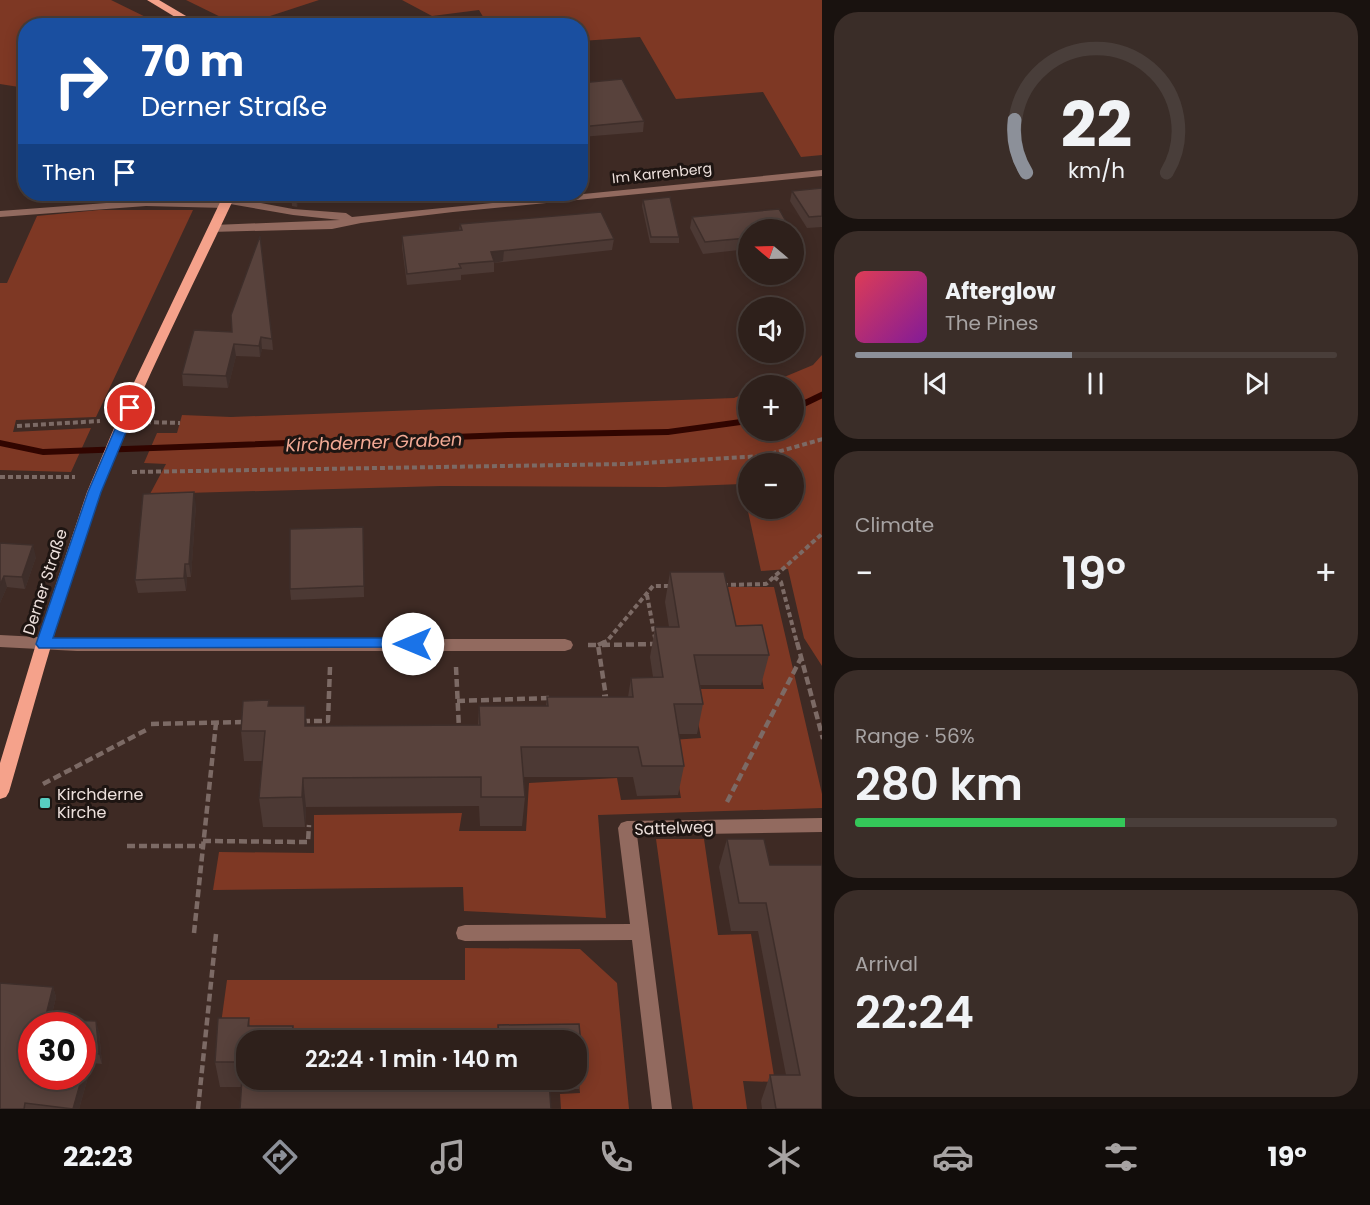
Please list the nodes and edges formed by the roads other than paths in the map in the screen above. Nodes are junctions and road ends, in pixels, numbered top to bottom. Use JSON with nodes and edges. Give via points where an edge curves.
{"nodes":[{"id":1,"x":152,"y":0,"type":"edge"},
{"id":2,"x":184,"y":18,"type":"edge"},
{"id":3,"x":822,"y":173,"type":"edge"},
{"id":4,"x":588,"y":196,"type":"edge"},
{"id":5,"x":201,"y":201,"type":"edge"},
{"id":6,"x":228,"y":201,"type":"edge"},
{"id":7,"x":233,"y":201,"type":"edge"},
{"id":8,"x":541,"y":201,"type":"edge"},
{"id":9,"x":0,"y":214,"type":"edge"},
{"id":10,"x":361,"y":219,"type":"junction"},
{"id":11,"x":214,"y":229,"type":"junction"},
{"id":12,"x":0,"y":641,"type":"edge"},
{"id":13,"x":44,"y":644,"type":"junction"},
{"id":14,"x":565,"y":645,"type":"road end"},
{"id":15,"x":0,"y":792,"type":"edge"},
{"id":16,"x":822,"y":825,"type":"edge"},
{"id":17,"x":639,"y":932,"type":"junction"},
{"id":18,"x":465,"y":933,"type":"dead end"},
{"id":19,"x":662,"y":1109,"type":"edge"}],
"edges":[{"from":1,"to":2,"type":"main road"},
{"from":3,"to":4,"type":"street","name":"Im Karrenberg"},
{"from":5,"to":9,"type":"street","name":"Im Karrenberg"},
{"from":6,"to":11,"type":"main road","name":"Derner Straße"},
{"from":7,"to":10,"type":"street","name":"Im Karrenberg"},
{"from":8,"to":10,"type":"street","name":"Im Karrenberg"},
{"from":10,"to":11,"type":"street","name":"Im Karrenberg","via":[[332,225]]},
{"from":11,"to":13,"type":"main road","name":"Derner Straße","via":[[105,467]]},
{"from":12,"to":13,"type":"street"},
{"from":13,"to":14,"type":"street"},
{"from":13,"to":15,"type":"main road","name":"Derner Straße"},
{"from":16,"to":17,"type":"street","name":"Sattelweg","via":[[627,828]]},
{"from":17,"to":18,"type":"street"},
{"from":17,"to":19,"type":"street","name":"Sattelweg"}]}
